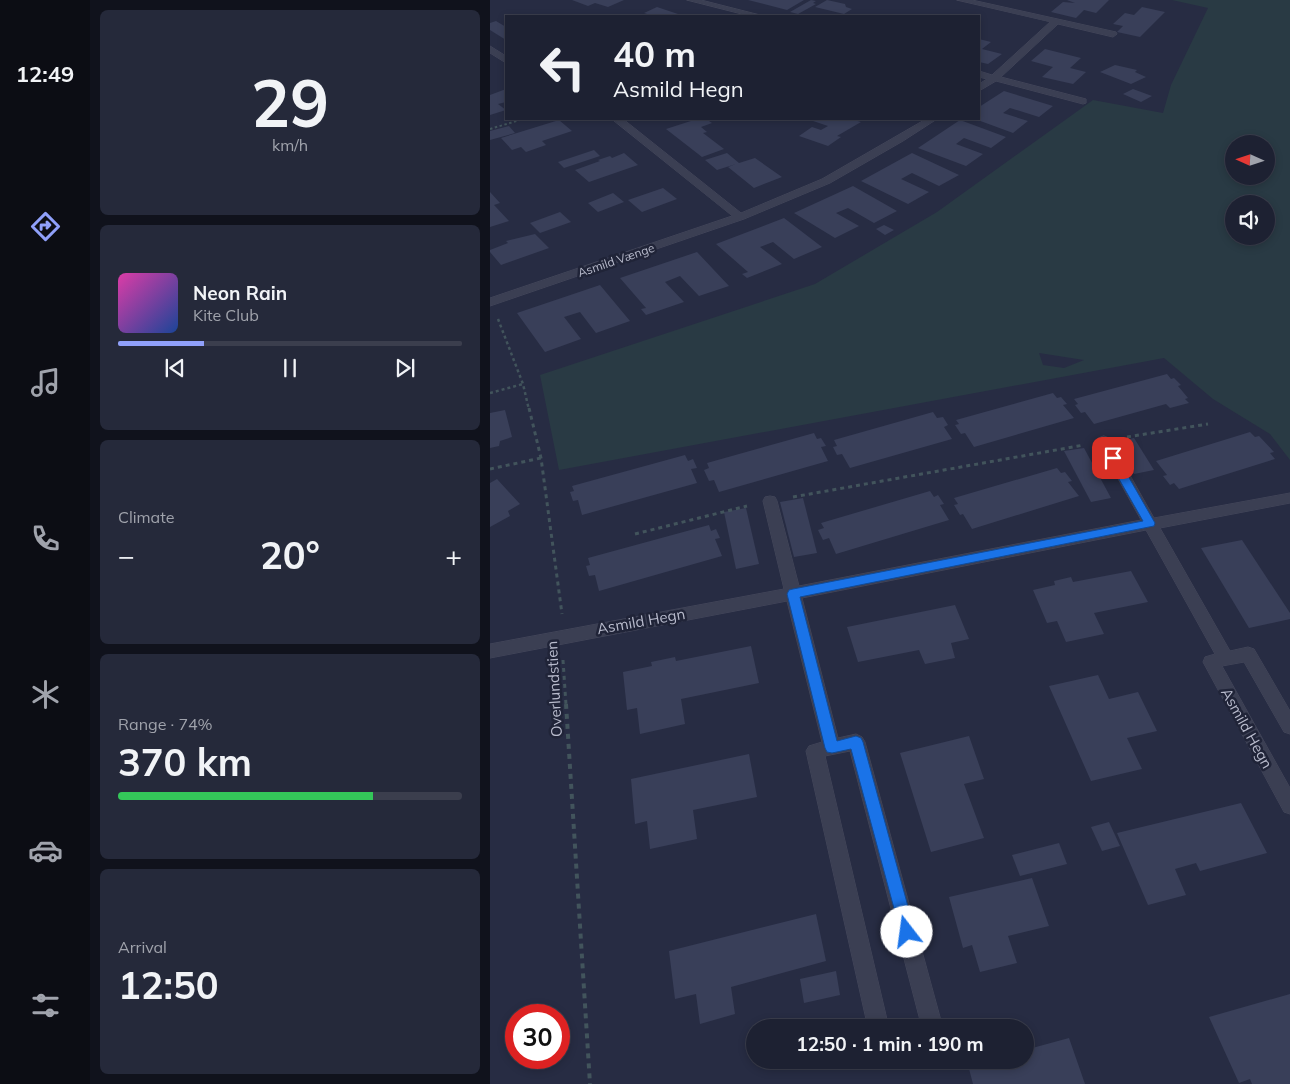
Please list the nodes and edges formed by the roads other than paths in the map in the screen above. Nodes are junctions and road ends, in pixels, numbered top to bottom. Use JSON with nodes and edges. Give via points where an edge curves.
{"nodes":[{"id":1,"x":691,"y":0,"type":"edge"},
{"id":2,"x":962,"y":0,"type":"edge"},
{"id":3,"x":756,"y":15,"type":"edge"},
{"id":4,"x":1057,"y":22,"type":"junction"},
{"id":5,"x":1113,"y":34,"type":"dead end"},
{"id":6,"x":490,"y":48,"type":"edge"},
{"id":7,"x":505,"y":59,"type":"edge"},
{"id":8,"x":980,"y":74,"type":"edge"},
{"id":9,"x":994,"y":78,"type":"junction"},
{"id":10,"x":980,"y":87,"type":"edge"},
{"id":11,"x":1083,"y":101,"type":"dead end"},
{"id":12,"x":618,"y":120,"type":"edge"},
{"id":13,"x":930,"y":120,"type":"edge"},
{"id":14,"x":740,"y":217,"type":"junction"},
{"id":15,"x":490,"y":301,"type":"edge"},
{"id":16,"x":1104,"y":441,"type":"road end"},
{"id":17,"x":1290,"y":498,"type":"edge"},
{"id":18,"x":770,"y":500,"type":"road end"},
{"id":19,"x":1150,"y":523,"type":"junction"},
{"id":20,"x":793,"y":594,"type":"junction"},
{"id":21,"x":490,"y":651,"type":"edge"},
{"id":22,"x":1226,"y":659,"type":"junction"},
{"id":23,"x":1290,"y":727,"type":"edge"},
{"id":24,"x":832,"y":748,"type":"junction"},
{"id":25,"x":1290,"y":806,"type":"edge"},
{"id":26,"x":877,"y":1019,"type":"edge"},
{"id":27,"x":931,"y":1019,"type":"edge"}],
"edges":[{"from":1,"to":3,"type":"street"},
{"from":2,"to":4,"type":"street"},
{"from":4,"to":5,"type":"street"},
{"from":4,"to":9,"type":"street"},
{"from":6,"to":7,"type":"street"},
{"from":8,"to":9,"type":"street"},
{"from":9,"to":10,"type":"street"},
{"from":9,"to":11,"type":"street"},
{"from":12,"to":14,"type":"street"},
{"from":13,"to":14,"type":"street","name":"Asmild Vænge","via":[[826,181]]},
{"from":14,"to":15,"type":"street","name":"Asmild Vænge"},
{"from":16,"to":19,"type":"street"},
{"from":17,"to":19,"type":"street","name":"Asmild Hegn"},
{"from":18,"to":20,"type":"street"},
{"from":19,"to":20,"type":"street","name":"Asmild Hegn"},
{"from":19,"to":22,"type":"street"},
{"from":20,"to":21,"type":"street","name":"Asmild Hegn"},
{"from":20,"to":24,"type":"street"},
{"from":22,"to":23,"type":"street","via":[[1248,654]]},
{"from":22,"to":25,"type":"street","name":"Asmild Hegn","via":[[1211,662]]},
{"from":24,"to":26,"type":"street","via":[[815,751]]},
{"from":24,"to":27,"type":"street","via":[[856,742]]}]}
